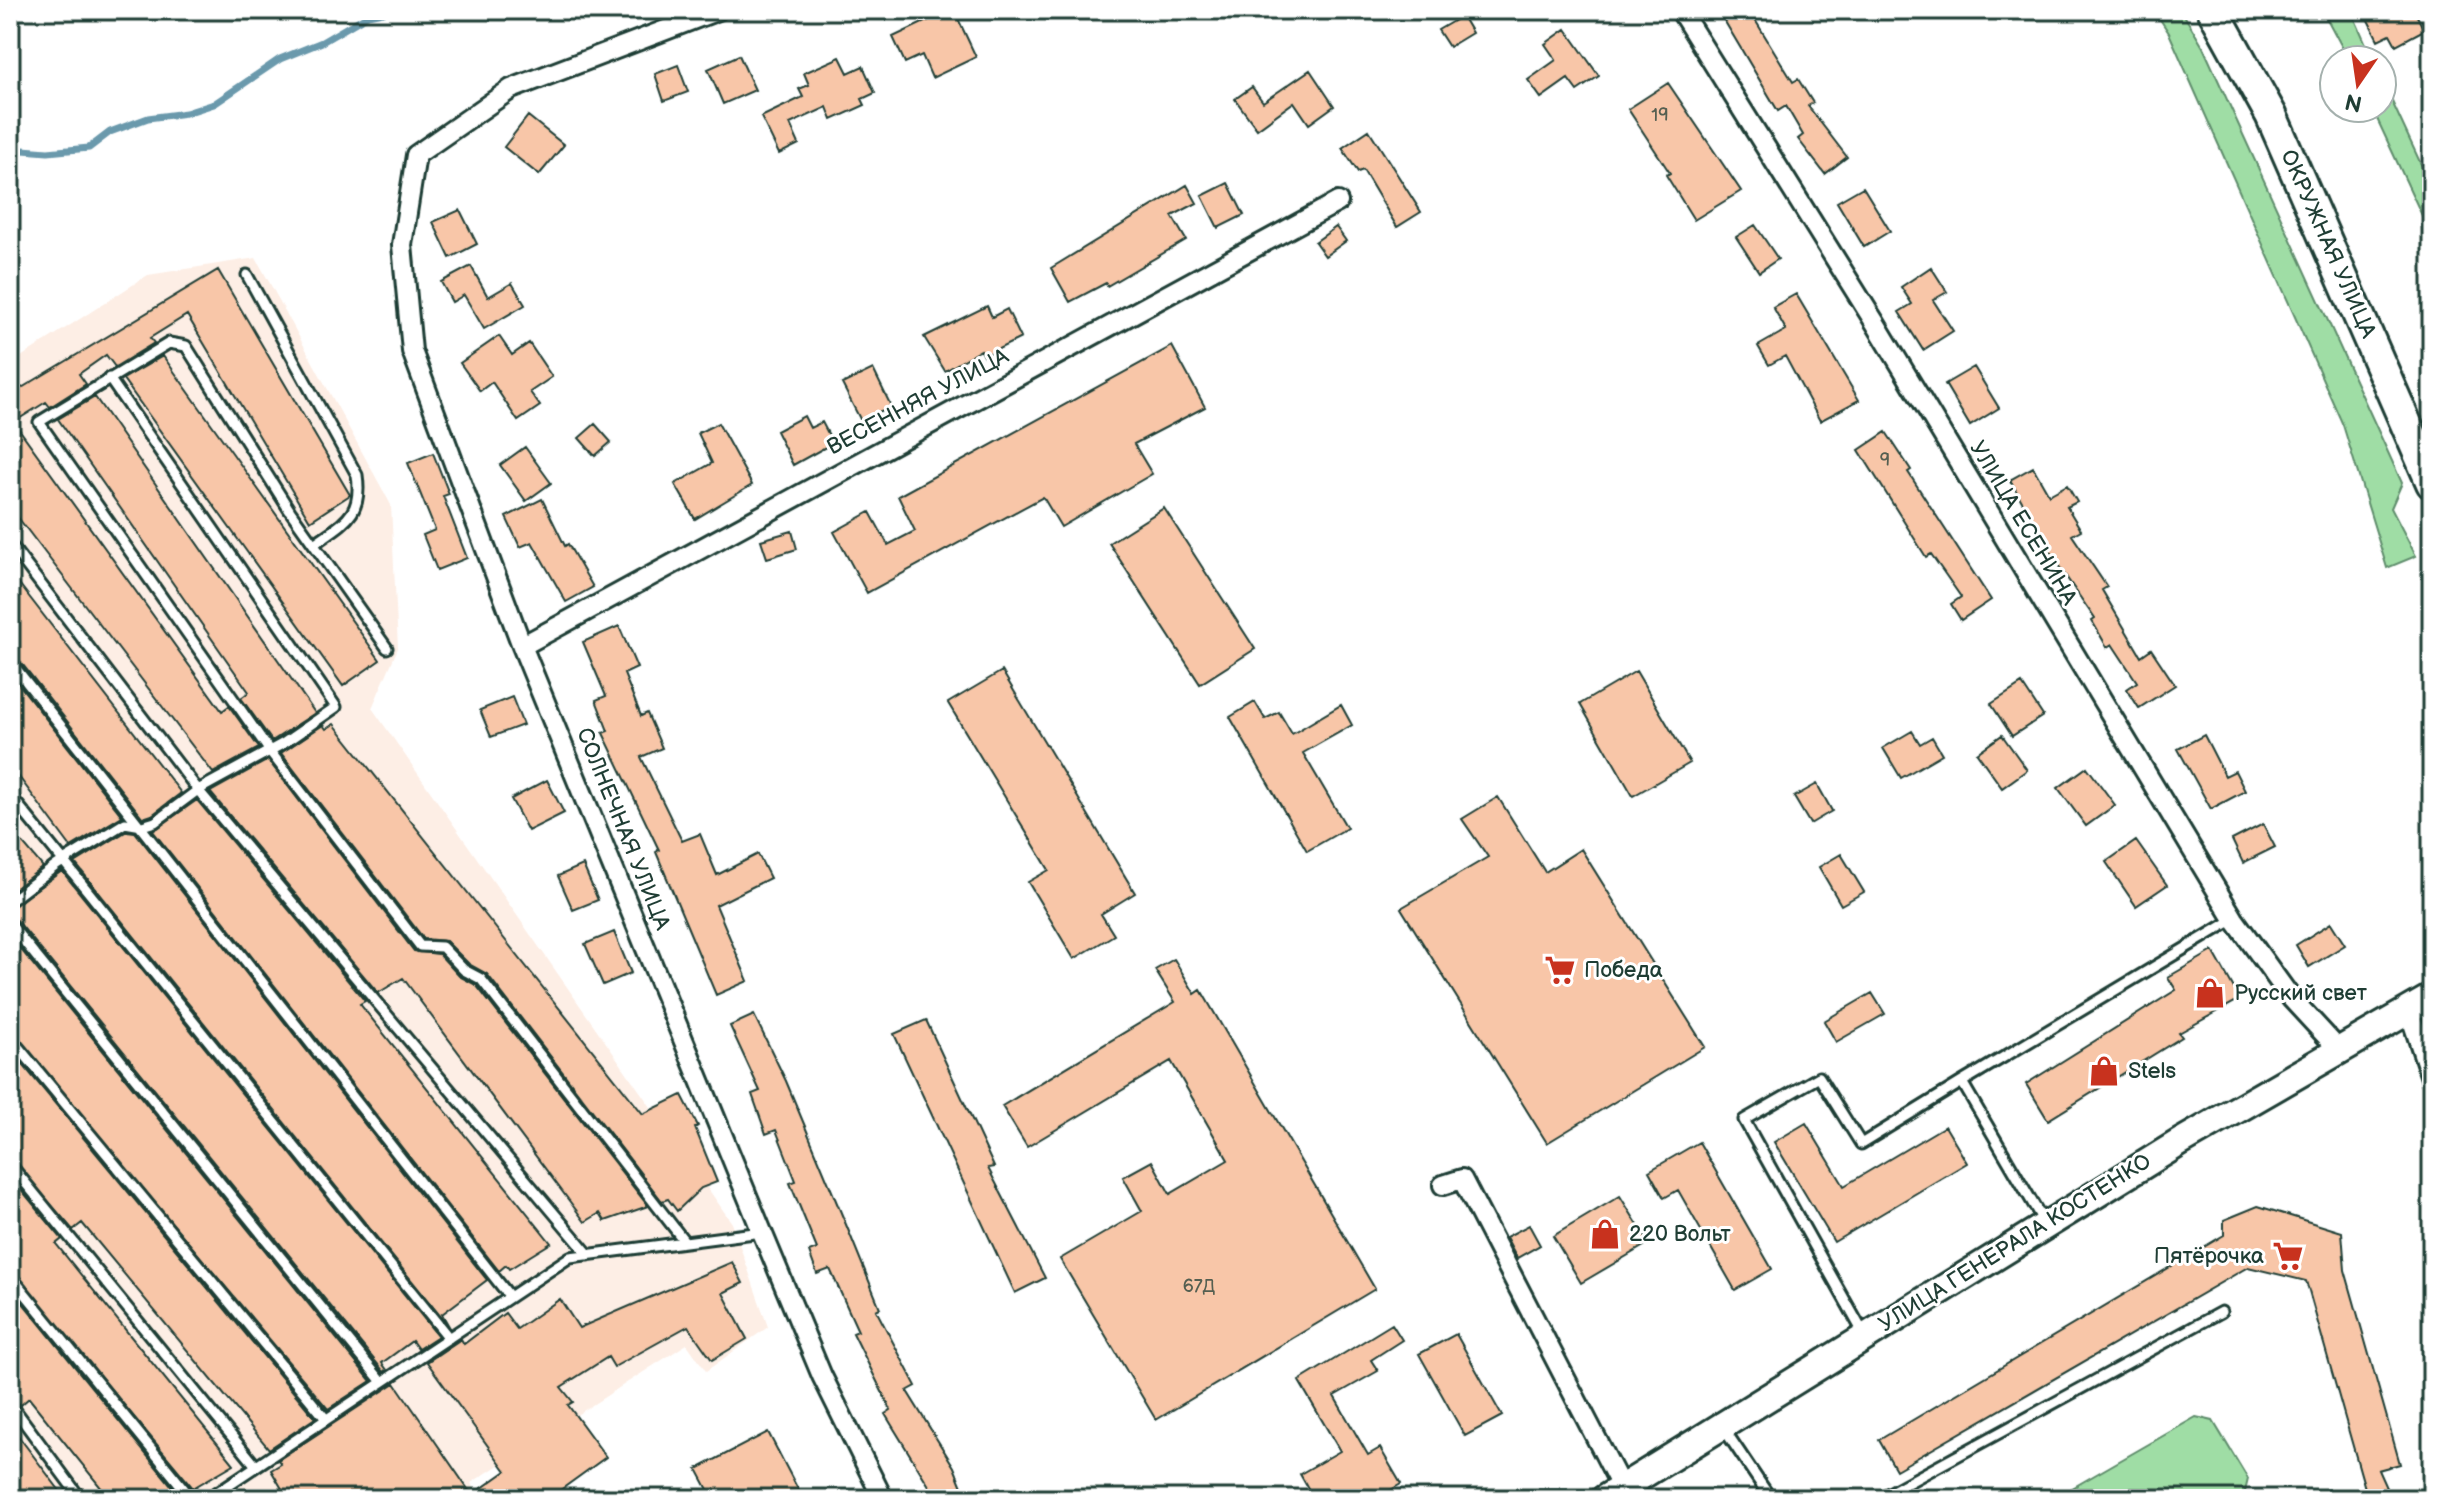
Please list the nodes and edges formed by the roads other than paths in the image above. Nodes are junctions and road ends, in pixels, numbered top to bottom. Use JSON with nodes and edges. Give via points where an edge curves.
{"nodes":[{"id":1,"x":718,"y":10,"type":"edge"},
{"id":2,"x":1680,"y":10,"type":"edge"},
{"id":3,"x":2213,"y":10,"type":"edge"},
{"id":4,"x":1338,"y":202,"type":"dead end"},
{"id":5,"x":247,"y":275,"type":"dead end"},
{"id":6,"x":109,"y":378,"type":"junction"},
{"id":7,"x":2432,"y":483,"type":"edge"},
{"id":8,"x":10,"y":544,"type":"edge"},
{"id":9,"x":314,"y":544,"type":"junction"},
{"id":10,"x":522,"y":646,"type":"junction"},
{"id":11,"x":387,"y":648,"type":"dead end"},
{"id":12,"x":10,"y":661,"type":"edge"},
{"id":13,"x":269,"y":750,"type":"junction"},
{"id":14,"x":198,"y":790,"type":"junction"},
{"id":15,"x":10,"y":795,"type":"edge"},
{"id":16,"x":142,"y":826,"type":"junction"},
{"id":17,"x":64,"y":861,"type":"junction"},
{"id":18,"x":10,"y":901,"type":"edge"},
{"id":19,"x":2234,"y":919,"type":"junction"},
{"id":20,"x":10,"y":924,"type":"edge"},
{"id":21,"x":2432,"y":997,"type":"edge"},
{"id":22,"x":2409,"y":1011,"type":"junction"},
{"id":23,"x":10,"y":1037,"type":"edge"},
{"id":24,"x":2340,"y":1051,"type":"junction"},
{"id":25,"x":2432,"y":1081,"type":"edge"},
{"id":26,"x":1962,"y":1082,"type":"junction"},
{"id":27,"x":10,"y":1164,"type":"edge"},
{"id":28,"x":1443,"y":1185,"type":"dead end"},
{"id":29,"x":2045,"y":1225,"type":"junction"},
{"id":30,"x":762,"y":1232,"type":"junction"},
{"id":31,"x":685,"y":1242,"type":"junction"},
{"id":32,"x":589,"y":1255,"type":"junction"},
{"id":33,"x":10,"y":1275,"type":"edge"},
{"id":34,"x":510,"y":1297,"type":"junction"},
{"id":35,"x":2221,"y":1312,"type":"dead end"},
{"id":36,"x":1865,"y":1336,"type":"junction"},
{"id":37,"x":449,"y":1338,"type":"junction"},
{"id":38,"x":382,"y":1382,"type":"junction"},
{"id":39,"x":10,"y":1403,"type":"edge"},
{"id":40,"x":326,"y":1419,"type":"junction"},
{"id":41,"x":1723,"y":1428,"type":"junction"},
{"id":42,"x":256,"y":1466,"type":"junction"},
{"id":43,"x":1613,"y":1494,"type":"edge"},
{"id":44,"x":81,"y":1499,"type":"edge"},
{"id":45,"x":192,"y":1499,"type":"edge"},
{"id":46,"x":207,"y":1499,"type":"edge"},
{"id":47,"x":883,"y":1499,"type":"edge"},
{"id":48,"x":1771,"y":1499,"type":"edge"},
{"id":49,"x":1878,"y":1499,"type":"edge"}],
"edges":[{"from":1,"to":10,"type":"street","name":"СОЛНЕЧНАЯ УЛИЦА","via":[[511,89],[416,155],[402,245],[412,351]]},
{"from":2,"to":19,"type":"street","name":"УЛИЦА ЕСЕНИНА"},
{"from":3,"to":7,"type":"highway","name":"ОКРУЖНАЯ УЛИЦА","via":[[2271,115]]},
{"from":4,"to":10,"type":"street","name":"ВЕСЕННЯЯ УЛИЦА"},
{"from":5,"to":9,"type":"lane","via":[[357,475],[360,498],[352,516]]},
{"from":6,"to":9,"type":"lane","via":[[169,343],[186,346]]},
{"from":6,"to":13,"type":"lane","via":[[336,707]]},
{"from":6,"to":13,"type":"lane","via":[[39,422]]},
{"from":8,"to":14,"type":"lane"},
{"from":9,"to":11,"type":"lane"},
{"from":10,"to":30,"type":"street","name":"СОЛНЕЧНАЯ УЛИЦА"},
{"from":12,"to":16,"type":"lane"},
{"from":13,"to":14,"type":"lane"},
{"from":13,"to":31,"type":"lane","via":[[420,946],[442,947],[481,979]]},
{"from":14,"to":16,"type":"lane"},
{"from":14,"to":32,"type":"lane"},
{"from":15,"to":17,"type":"lane"},
{"from":16,"to":17,"type":"lane","via":[[125,823]]},
{"from":16,"to":34,"type":"lane"},
{"from":17,"to":18,"type":"lane"},
{"from":17,"to":37,"type":"lane"},
{"from":19,"to":24,"type":"street","name":"УЛИЦА ЕСЕНИНА","via":[[2291,998]]},
{"from":19,"to":26,"type":"lane"},
{"from":20,"to":38,"type":"lane"},
{"from":21,"to":22,"type":"main road","name":"УЛИЦА ГЕНЕРАЛА КОСТЕНКО"},
{"from":22,"to":24,"type":"main road","name":"УЛИЦА ГЕНЕРАЛА КОСТЕНКО"},
{"from":22,"to":25,"type":"street"},
{"from":23,"to":40,"type":"lane"},
{"from":24,"to":29,"type":"main road","name":"УЛИЦА ГЕНЕРАЛА КОСТЕНКО"},
{"from":26,"to":29,"type":"lane"},
{"from":26,"to":36,"type":"lane","via":[[1861,1144],[1819,1077],[1744,1120]]},
{"from":27,"to":42,"type":"lane"},
{"from":28,"to":43,"type":"street","via":[[1462,1179]]},
{"from":29,"to":36,"type":"main road","name":"УЛИЦА ГЕНЕРАЛА КОСТЕНКО"},
{"from":30,"to":31,"type":"lane"},
{"from":30,"to":47,"type":"street","name":"СОЛНЕЧНАЯ УЛИЦА","via":[[822,1376]]},
{"from":31,"to":32,"type":"lane"},
{"from":32,"to":34,"type":"lane","via":[[570,1257]]},
{"from":33,"to":45,"type":"lane"},
{"from":34,"to":37,"type":"lane"},
{"from":35,"to":49,"type":"lane"},
{"from":36,"to":41,"type":"main road","name":"УЛИЦА ГЕНЕРАЛА КОСТЕНКО"},
{"from":37,"to":38,"type":"lane"},
{"from":38,"to":40,"type":"lane"},
{"from":39,"to":44,"type":"lane"},
{"from":40,"to":42,"type":"lane"},
{"from":41,"to":43,"type":"main road","name":"УЛИЦА ГЕНЕРАЛА КОСТЕНКО"},
{"from":41,"to":48,"type":"lane"},
{"from":42,"to":46,"type":"lane"}]}
